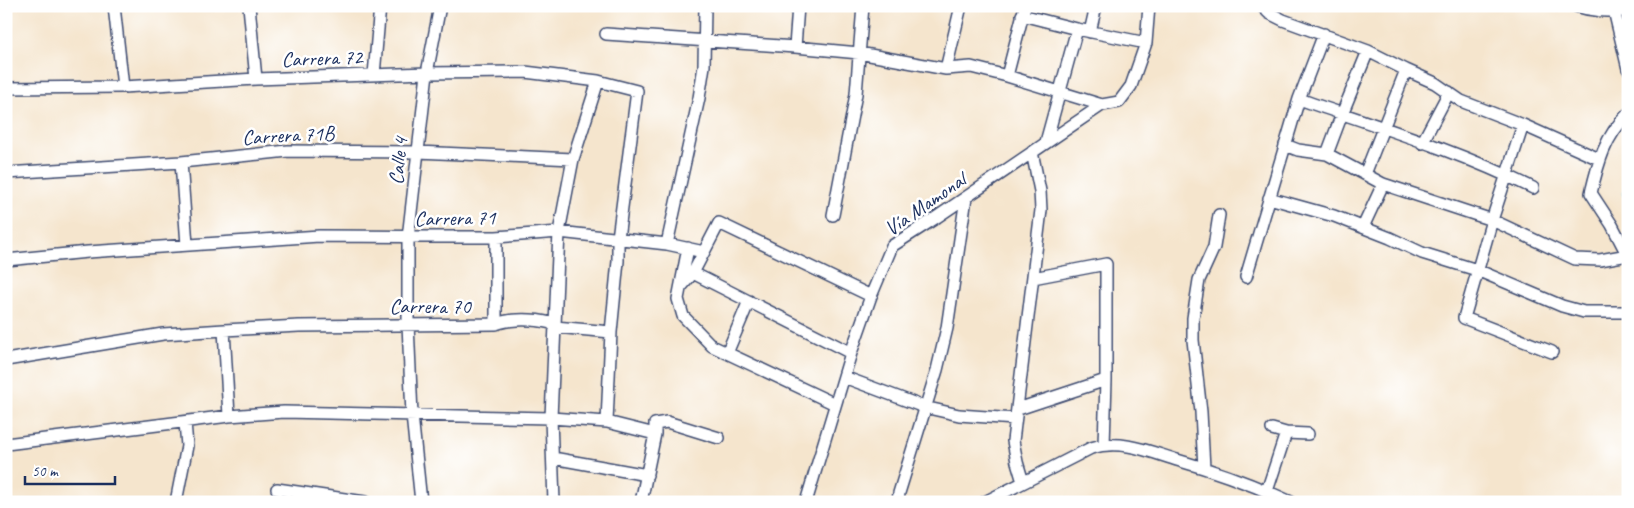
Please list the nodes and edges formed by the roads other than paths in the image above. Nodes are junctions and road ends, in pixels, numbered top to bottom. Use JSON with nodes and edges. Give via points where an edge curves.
{"nodes":[{"id":1,"x":114,"y":6,"type":"edge"},
{"id":2,"x":249,"y":6,"type":"edge"},
{"id":3,"x":380,"y":6,"type":"edge"},
{"id":4,"x":440,"y":6,"type":"edge"},
{"id":5,"x":705,"y":6,"type":"edge"},
{"id":6,"x":798,"y":6,"type":"edge"},
{"id":7,"x":863,"y":6,"type":"edge"},
{"id":8,"x":961,"y":6,"type":"edge"},
{"id":9,"x":1096,"y":6,"type":"edge"},
{"id":10,"x":1149,"y":6,"type":"edge"},
{"id":11,"x":1262,"y":6,"type":"edge"},
{"id":12,"x":1576,"y":6,"type":"edge"},
{"id":13,"x":1613,"y":9,"type":"edge"},
{"id":14,"x":1024,"y":11,"type":"edge"},
{"id":15,"x":1628,"y":11,"type":"edge"},
{"id":16,"x":1077,"y":29,"type":"junction"},
{"id":17,"x":1090,"y":32,"type":"junction"},
{"id":18,"x":606,"y":34,"type":"dead end"},
{"id":19,"x":1324,"y":34,"type":"junction"},
{"id":20,"x":704,"y":39,"type":"junction"},
{"id":21,"x":1146,"y":43,"type":"junction"},
{"id":22,"x":795,"y":47,"type":"junction"},
{"id":23,"x":1368,"y":52,"type":"junction"},
{"id":24,"x":859,"y":53,"type":"junction"},
{"id":25,"x":1628,"y":68,"type":"edge"},
{"id":26,"x":946,"y":69,"type":"junction"},
{"id":27,"x":1406,"y":70,"type":"junction"},
{"id":28,"x":427,"y":73,"type":"junction"},
{"id":29,"x":374,"y":75,"type":"junction"},
{"id":30,"x":1007,"y":76,"type":"junction"},
{"id":31,"x":256,"y":79,"type":"junction"},
{"id":32,"x":598,"y":81,"type":"junction"},
{"id":33,"x":123,"y":87,"type":"junction"},
{"id":34,"x":6,"y":88,"type":"edge"},
{"id":35,"x":1448,"y":92,"type":"junction"},
{"id":36,"x":1058,"y":93,"type":"junction"},
{"id":37,"x":1299,"y":99,"type":"junction"},
{"id":38,"x":1102,"y":105,"type":"junction"},
{"id":39,"x":1342,"y":114,"type":"junction"},
{"id":40,"x":1628,"y":114,"type":"edge"},
{"id":41,"x":1522,"y":125,"type":"junction"},
{"id":42,"x":1382,"y":128,"type":"junction"},
{"id":43,"x":1046,"y":142,"type":"junction"},
{"id":44,"x":1422,"y":142,"type":"junction"},
{"id":45,"x":1285,"y":145,"type":"junction"},
{"id":46,"x":418,"y":152,"type":"junction"},
{"id":47,"x":1032,"y":152,"type":"junction"},
{"id":48,"x":1327,"y":154,"type":"junction"},
{"id":49,"x":573,"y":159,"type":"junction"},
{"id":50,"x":1599,"y":159,"type":"junction"},
{"id":51,"x":181,"y":162,"type":"junction"},
{"id":52,"x":6,"y":173,"type":"edge"},
{"id":53,"x":1364,"y":174,"type":"junction"},
{"id":54,"x":1506,"y":175,"type":"junction"},
{"id":55,"x":1383,"y":184,"type":"junction"},
{"id":56,"x":1532,"y":188,"type":"dead end"},
{"id":57,"x":966,"y":198,"type":"junction"},
{"id":58,"x":1269,"y":198,"type":"junction"},
{"id":59,"x":833,"y":215,"type":"dead end"},
{"id":60,"x":1219,"y":215,"type":"dead end"},
{"id":61,"x":1492,"y":220,"type":"junction"},
{"id":62,"x":1363,"y":227,"type":"junction"},
{"id":63,"x":559,"y":232,"type":"junction"},
{"id":64,"x":496,"y":237,"type":"junction"},
{"id":65,"x":408,"y":238,"type":"junction"},
{"id":66,"x":618,"y":238,"type":"junction"},
{"id":67,"x":187,"y":244,"type":"junction"},
{"id":68,"x":667,"y":244,"type":"junction"},
{"id":69,"x":688,"y":248,"type":"junction"},
{"id":70,"x":704,"y":252,"type":"junction"},
{"id":71,"x":1628,"y":256,"type":"edge"},
{"id":72,"x":6,"y":260,"type":"edge"},
{"id":73,"x":1477,"y":270,"type":"junction"},
{"id":74,"x":693,"y":272,"type":"junction"},
{"id":75,"x":1246,"y":277,"type":"dead end"},
{"id":76,"x":1033,"y":278,"type":"junction"},
{"id":77,"x":680,"y":288,"type":"junction"},
{"id":78,"x":870,"y":296,"type":"junction"},
{"id":79,"x":749,"y":301,"type":"junction"},
{"id":80,"x":1628,"y":312,"type":"edge"},
{"id":81,"x":408,"y":324,"type":"junction"},
{"id":82,"x":496,"y":324,"type":"junction"},
{"id":83,"x":555,"y":327,"type":"junction"},
{"id":84,"x":224,"y":330,"type":"junction"},
{"id":85,"x":611,"y":332,"type":"junction"},
{"id":86,"x":1552,"y":352,"type":"dead end"},
{"id":87,"x":727,"y":353,"type":"junction"},
{"id":88,"x":851,"y":353,"type":"junction"},
{"id":89,"x":6,"y":360,"type":"edge"},
{"id":90,"x":844,"y":377,"type":"junction"},
{"id":91,"x":1106,"y":380,"type":"junction"},
{"id":92,"x":835,"y":404,"type":"junction"},
{"id":93,"x":924,"y":407,"type":"junction"},
{"id":94,"x":1017,"y":414,"type":"junction"},
{"id":95,"x":229,"y":416,"type":"junction"},
{"id":96,"x":412,"y":416,"type":"junction"},
{"id":97,"x":551,"y":418,"type":"junction"},
{"id":98,"x":185,"y":422,"type":"junction"},
{"id":99,"x":607,"y":422,"type":"junction"},
{"id":100,"x":1272,"y":429,"type":"dead end"},
{"id":101,"x":1286,"y":432,"type":"junction"},
{"id":102,"x":655,"y":434,"type":"junction"},
{"id":103,"x":1308,"y":434,"type":"dead end"},
{"id":104,"x":719,"y":438,"type":"dead end"},
{"id":105,"x":6,"y":444,"type":"edge"},
{"id":106,"x":1104,"y":445,"type":"junction"},
{"id":107,"x":554,"y":458,"type":"junction"},
{"id":108,"x":1204,"y":468,"type":"junction"},
{"id":109,"x":647,"y":475,"type":"junction"},
{"id":110,"x":1023,"y":482,"type":"junction"},
{"id":111,"x":277,"y":489,"type":"dead end"},
{"id":112,"x":1267,"y":491,"type":"junction"},
{"id":113,"x":176,"y":502,"type":"edge"},
{"id":114,"x":364,"y":502,"type":"edge"},
{"id":115,"x":421,"y":502,"type":"edge"},
{"id":116,"x":554,"y":502,"type":"edge"},
{"id":117,"x":641,"y":502,"type":"edge"},
{"id":118,"x":806,"y":502,"type":"edge"},
{"id":119,"x":898,"y":502,"type":"edge"},
{"id":120,"x":985,"y":502,"type":"edge"},
{"id":121,"x":1291,"y":502,"type":"edge"}],
"edges":[{"from":1,"to":33,"type":"street"},
{"from":2,"to":31,"type":"street"},
{"from":3,"to":29,"type":"street"},
{"from":4,"to":28,"type":"street","name":"Calle 4"},
{"from":5,"to":20,"type":"street"},
{"from":6,"to":22,"type":"street"},
{"from":7,"to":24,"type":"street"},
{"from":8,"to":26,"type":"street"},
{"from":9,"to":17,"type":"street"},
{"from":10,"to":21,"type":"street","name":"Vía Mamonal"},
{"from":11,"to":19,"type":"street","via":[[1283,20]]},
{"from":12,"to":13,"type":"street","via":[[1594,11]]},
{"from":13,"to":15,"type":"street"},
{"from":13,"to":25,"type":"street"},
{"from":14,"to":16,"type":"street"},
{"from":14,"to":30,"type":"street"},
{"from":16,"to":17,"type":"street"},
{"from":16,"to":36,"type":"street"},
{"from":17,"to":21,"type":"street"},
{"from":18,"to":20,"type":"street"},
{"from":19,"to":23,"type":"street"},
{"from":19,"to":37,"type":"street"},
{"from":20,"to":22,"type":"street"},
{"from":20,"to":68,"type":"street","via":[[699,98]]},
{"from":21,"to":38,"type":"street","name":"Vía Mamonal","via":[[1131,86],[1118,102]]},
{"from":22,"to":24,"type":"street"},
{"from":23,"to":27,"type":"street"},
{"from":23,"to":39,"type":"street"},
{"from":24,"to":26,"type":"street"},
{"from":24,"to":59,"type":"street","via":[[856,94]]},
{"from":26,"to":30,"type":"street","via":[[971,67]]},
{"from":27,"to":35,"type":"street"},
{"from":27,"to":42,"type":"street"},
{"from":28,"to":29,"type":"street","name":"Carrera 72"},
{"from":28,"to":32,"type":"street","name":"Carrera 72","via":[[525,72]]},
{"from":28,"to":46,"type":"street","name":"Calle 4"},
{"from":29,"to":31,"type":"street","name":"Carrera 72"},
{"from":30,"to":36,"type":"street"},
{"from":31,"to":33,"type":"street","name":"Carrera 72"},
{"from":32,"to":49,"type":"street"},
{"from":32,"to":66,"type":"street","name":"Carrera 72","via":[[637,91]]},
{"from":33,"to":34,"type":"street","name":"Carrera 72"},
{"from":35,"to":41,"type":"street","via":[[1462,101]]},
{"from":35,"to":44,"type":"street"},
{"from":36,"to":38,"type":"street"},
{"from":36,"to":43,"type":"street"},
{"from":37,"to":39,"type":"street"},
{"from":37,"to":45,"type":"street"},
{"from":38,"to":43,"type":"street","name":"Vía Mamonal"},
{"from":39,"to":42,"type":"street"},
{"from":39,"to":48,"type":"street"},
{"from":40,"to":50,"type":"street","via":[[1610,136]]},
{"from":41,"to":50,"type":"street"},
{"from":41,"to":54,"type":"street"},
{"from":42,"to":44,"type":"street"},
{"from":42,"to":53,"type":"street"},
{"from":43,"to":47,"type":"street","name":"Vía Mamonal"},
{"from":44,"to":54,"type":"street"},
{"from":45,"to":48,"type":"street"},
{"from":45,"to":58,"type":"street"},
{"from":46,"to":49,"type":"street","name":"Carrera 71B"},
{"from":46,"to":51,"type":"street","name":"Carrera 71B","via":[[288,151]]},
{"from":46,"to":65,"type":"street","name":"Calle 4"},
{"from":47,"to":57,"type":"street","name":"Vía Mamonal"},
{"from":47,"to":76,"type":"street","via":[[1041,210]]},
{"from":48,"to":53,"type":"street"},
{"from":49,"to":63,"type":"street"},
{"from":50,"to":71,"type":"street","via":[[1591,193]]},
{"from":51,"to":52,"type":"street","name":"Carrera 71B"},
{"from":51,"to":67,"type":"street"},
{"from":53,"to":55,"type":"street"},
{"from":54,"to":56,"type":"street"},
{"from":54,"to":61,"type":"street"},
{"from":55,"to":61,"type":"street"},
{"from":55,"to":62,"type":"street"},
{"from":57,"to":78,"type":"street","name":"Vía Mamonal","via":[[892,246]]},
{"from":57,"to":93,"type":"street","via":[[949,315],[937,370]]},
{"from":58,"to":62,"type":"street"},
{"from":58,"to":75,"type":"street"},
{"from":60,"to":108,"type":"street","via":[[1214,247],[1199,280],[1193,318]]},
{"from":61,"to":71,"type":"street","via":[[1575,259]]},
{"from":61,"to":73,"type":"street"},
{"from":62,"to":73,"type":"street","via":[[1422,253]]},
{"from":63,"to":64,"type":"street","name":"Carrera 71"},
{"from":63,"to":66,"type":"street","name":"Carrera 71"},
{"from":63,"to":83,"type":"street"},
{"from":64,"to":65,"type":"street","name":"Carrera 71"},
{"from":64,"to":82,"type":"street"},
{"from":65,"to":67,"type":"street","name":"Carrera 71","via":[[319,236]]},
{"from":65,"to":81,"type":"street","name":"Calle 4"},
{"from":66,"to":68,"type":"street","name":"Carrera 71"},
{"from":66,"to":85,"type":"street"},
{"from":67,"to":72,"type":"street","name":"Carrera 71"},
{"from":68,"to":69,"type":"street","name":"Carrera 71"},
{"from":69,"to":70,"type":"street","name":"Carrera 71"},
{"from":69,"to":77,"type":"street"},
{"from":70,"to":74,"type":"street"},
{"from":70,"to":78,"type":"street","via":[[719,223]]},
{"from":73,"to":80,"type":"street","via":[[1562,306],[1584,312]]},
{"from":73,"to":86,"type":"street","via":[[1464,318]]},
{"from":74,"to":77,"type":"street"},
{"from":74,"to":79,"type":"street"},
{"from":76,"to":91,"type":"street","via":[[1106,264]]},
{"from":76,"to":94,"type":"street"},
{"from":77,"to":87,"type":"street","via":[[678,298],[683,316],[712,346]]},
{"from":78,"to":88,"type":"street","name":"Vía Mamonal"},
{"from":79,"to":87,"type":"street"},
{"from":79,"to":88,"type":"street"},
{"from":81,"to":82,"type":"street","name":"Carrera 70"},
{"from":81,"to":84,"type":"street","name":"Carrera 70"},
{"from":81,"to":96,"type":"street","name":"Calle 4"},
{"from":82,"to":83,"type":"street","name":"Carrera 70","via":[[505,321],[545,322]]},
{"from":83,"to":85,"type":"street","name":"Carrera 70"},
{"from":83,"to":97,"type":"street"},
{"from":84,"to":89,"type":"street","name":"Carrera 70","via":[[163,334]]},
{"from":84,"to":95,"type":"street"},
{"from":85,"to":99,"type":"street"},
{"from":87,"to":92,"type":"street"},
{"from":88,"to":90,"type":"street","name":"Vía Mamonal"},
{"from":90,"to":92,"type":"street","name":"Vía Mamonal"},
{"from":90,"to":93,"type":"street"},
{"from":91,"to":94,"type":"street"},
{"from":91,"to":106,"type":"street"},
{"from":92,"to":118,"type":"street","name":"Vía Mamonal"},
{"from":93,"to":94,"type":"street","via":[[959,415]]},
{"from":93,"to":119,"type":"street"},
{"from":94,"to":110,"type":"street","via":[[1013,441]]},
{"from":95,"to":96,"type":"street","via":[[284,412]]},
{"from":95,"to":98,"type":"street"},
{"from":96,"to":97,"type":"street"},
{"from":96,"to":115,"type":"street","name":"Calle 4"},
{"from":97,"to":99,"type":"street"},
{"from":97,"to":107,"type":"street"},
{"from":98,"to":105,"type":"street"},
{"from":98,"to":113,"type":"street","via":[[187,446]]},
{"from":99,"to":102,"type":"street"},
{"from":100,"to":101,"type":"street"},
{"from":101,"to":103,"type":"street"},
{"from":101,"to":112,"type":"street"},
{"from":102,"to":104,"type":"street","via":[[655,424],[667,422]]},
{"from":102,"to":109,"type":"street"},
{"from":106,"to":108,"type":"street","via":[[1144,449]]},
{"from":106,"to":110,"type":"street","via":[[1091,448]]},
{"from":107,"to":109,"type":"street"},
{"from":107,"to":116,"type":"street"},
{"from":108,"to":112,"type":"street"},
{"from":109,"to":117,"type":"street"},
{"from":110,"to":120,"type":"street"},
{"from":111,"to":114,"type":"street"},
{"from":112,"to":121,"type":"street"}]}
